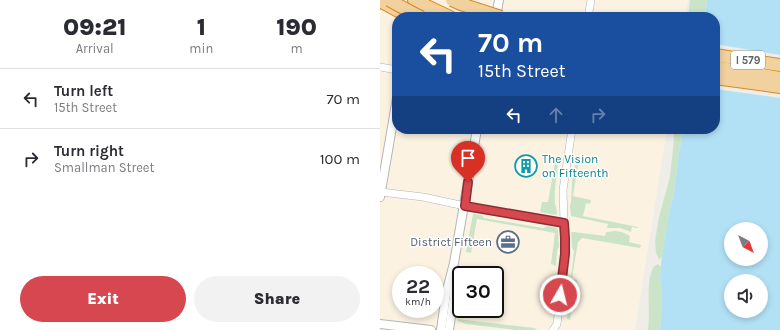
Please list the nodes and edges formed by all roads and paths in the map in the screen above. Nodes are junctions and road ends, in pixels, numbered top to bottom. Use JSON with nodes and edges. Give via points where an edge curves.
{"nodes":[{"id":1,"x":389,"y":0,"type":"edge"},
{"id":2,"x":413,"y":0,"type":"edge"},
{"id":3,"x":452,"y":0,"type":"edge"},
{"id":4,"x":471,"y":0,"type":"edge"},
{"id":5,"x":499,"y":0,"type":"edge"},
{"id":6,"x":591,"y":0,"type":"edge"},
{"id":7,"x":380,"y":1,"type":"edge"},
{"id":8,"x":400,"y":12,"type":"edge"},
{"id":9,"x":409,"y":12,"type":"edge"},
{"id":10,"x":410,"y":12,"type":"edge"},
{"id":11,"x":439,"y":12,"type":"edge"},
{"id":12,"x":486,"y":12,"type":"edge"},
{"id":13,"x":497,"y":12,"type":"edge"},
{"id":14,"x":497,"y":12,"type":"edge"},
{"id":15,"x":589,"y":12,"type":"edge"},
{"id":16,"x":720,"y":56,"type":"edge"},
{"id":17,"x":780,"y":65,"type":"edge"},
{"id":18,"x":380,"y":67,"type":"edge"},
{"id":19,"x":720,"y":68,"type":"edge"},
{"id":20,"x":392,"y":69,"type":"edge"},
{"id":21,"x":780,"y":78,"type":"edge"},
{"id":22,"x":720,"y":79,"type":"edge"},
{"id":23,"x":780,"y":87,"type":"edge"},
{"id":24,"x":392,"y":126,"type":"edge"},
{"id":25,"x":476,"y":134,"type":"edge"},
{"id":26,"x":571,"y":134,"type":"edge"},
{"id":27,"x":380,"y":194,"type":"edge"},
{"id":28,"x":465,"y":206,"type":"junction"},
{"id":29,"x":564,"y":223,"type":"junction"},
{"id":30,"x":454,"y":263,"type":"junction"},
{"id":31,"x":384,"y":324,"type":"edge"},
{"id":32,"x":556,"y":328,"type":"edge"},
{"id":33,"x":431,"y":330,"type":"edge"},
{"id":34,"x":441,"y":330,"type":"edge"},
{"id":35,"x":449,"y":330,"type":"edge"}],
"edges":[{"from":1,"to":9,"type":"highway","bridge":true},
{"from":2,"to":10,"type":"street"},
{"from":2,"to":11,"type":"highway"},
{"from":3,"to":12,"type":"highway","bridge":true},
{"from":4,"to":13,"type":"highway"},
{"from":5,"to":14,"type":"street"},
{"from":6,"to":15,"type":"street"},
{"from":7,"to":8,"type":"highway"},
{"from":16,"to":17,"type":"highway","number":"I 579"},
{"from":18,"to":20,"type":"street"},
{"from":19,"to":21,"type":"highway"},
{"from":22,"to":23,"type":"highway","number":"I 579"},
{"from":24,"to":27,"type":"street"},
{"from":25,"to":28,"type":"street"},
{"from":26,"to":29,"type":"street","via":[[563,190]]},
{"from":27,"to":28,"type":"street","via":[[423,197]]},
{"from":28,"to":29,"type":"street"},
{"from":28,"to":30,"type":"street"},
{"from":29,"to":32,"type":"street","via":[[565,254]]},
{"from":30,"to":34,"type":"street"},
{"from":30,"to":35,"type":"street","via":[[454,296]]},
{"from":31,"to":33,"type":"street"}]}
